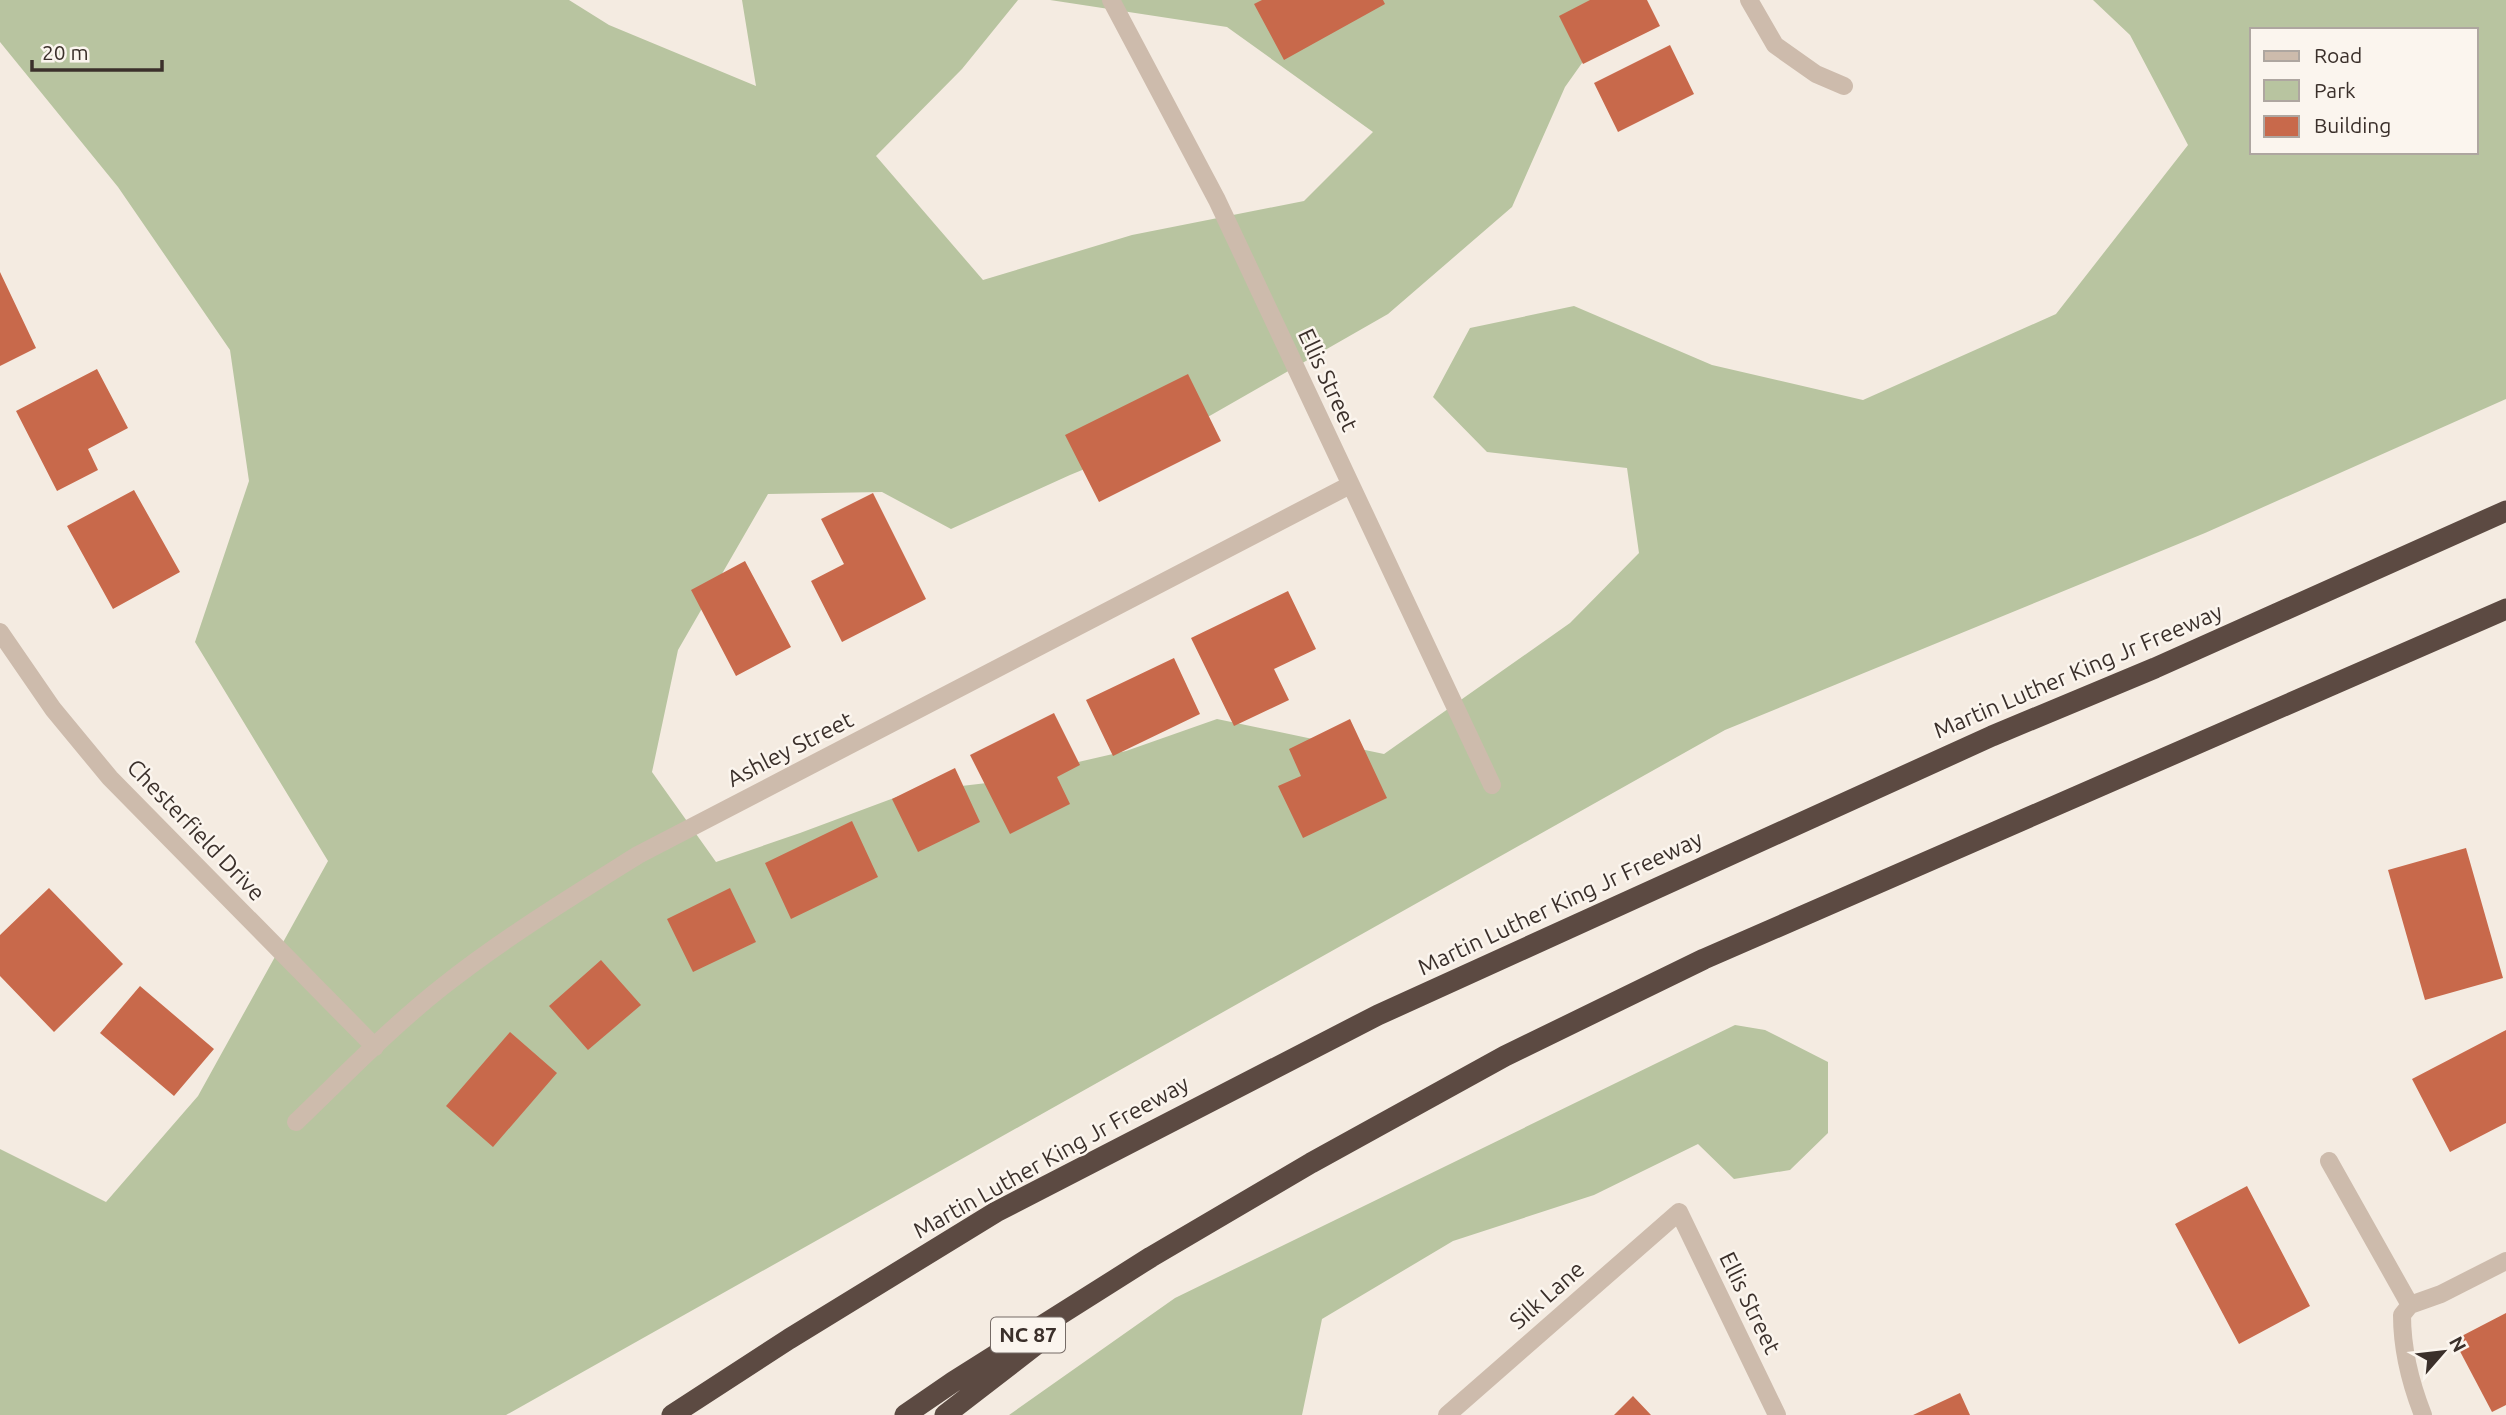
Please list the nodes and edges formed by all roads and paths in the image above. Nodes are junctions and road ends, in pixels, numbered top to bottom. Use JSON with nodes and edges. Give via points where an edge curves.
{"nodes":[{"id":1,"x":1111,"y":0,"type":"edge"},
{"id":2,"x":1749,"y":0,"type":"edge"},
{"id":3,"x":1844,"y":86,"type":"dead end"},
{"id":4,"x":1350,"y":485,"type":"junction"},
{"id":5,"x":2506,"y":511,"type":"edge"},
{"id":6,"x":2506,"y":609,"type":"edge"},
{"id":7,"x":0,"y":634,"type":"edge"},
{"id":8,"x":1492,"y":785,"type":"dead end"},
{"id":9,"x":375,"y":1046,"type":"junction"},
{"id":10,"x":296,"y":1122,"type":"dead end"},
{"id":11,"x":2329,"y":1161,"type":"dead end"},
{"id":12,"x":1679,"y":1212,"type":"joint"},
{"id":13,"x":1151,"y":1257,"type":"junction"},
{"id":14,"x":2506,"y":1261,"type":"edge"},
{"id":15,"x":2406,"y":1310,"type":"junction"},
{"id":16,"x":672,"y":1415,"type":"edge"},
{"id":17,"x":905,"y":1415,"type":"edge"},
{"id":18,"x":946,"y":1415,"type":"edge"},
{"id":19,"x":1447,"y":1415,"type":"edge"},
{"id":20,"x":1777,"y":1415,"type":"edge"},
{"id":21,"x":2423,"y":1415,"type":"edge"}],
"edges":[{"from":1,"to":4,"type":"street","name":"Ellis Street","via":[[1217,200]]},
{"from":2,"to":3,"type":"street","via":[[1775,45],[1816,74]]},
{"from":4,"to":8,"type":"street","name":"Ellis Street"},
{"from":4,"to":9,"type":"street","name":"Ashley Street","via":[[638,855],[537,917],[442,988]]},
{"from":5,"to":16,"type":"highway","name":"Martin Luther King Jr Freeway","via":[[1967,747],[1378,1015],[996,1212]]},
{"from":6,"to":13,"type":"highway","via":[[1704,959],[1505,1056]]},
{"from":7,"to":9,"type":"street","name":"Chesterfield Drive","via":[[110,778]]},
{"from":9,"to":10,"type":"street","name":"Ashley Street"},
{"from":11,"to":15,"type":"street"},
{"from":12,"to":19,"type":"street","name":"Silk Lane"},
{"from":12,"to":20,"type":"street","name":"Ellis Street"},
{"from":13,"to":17,"type":"highway","number":"NC 87"},
{"from":13,"to":18,"type":"highway"},
{"from":14,"to":15,"type":"street"},
{"from":15,"to":21,"type":"street","via":[[2402,1337],[2411,1384]]}]}
